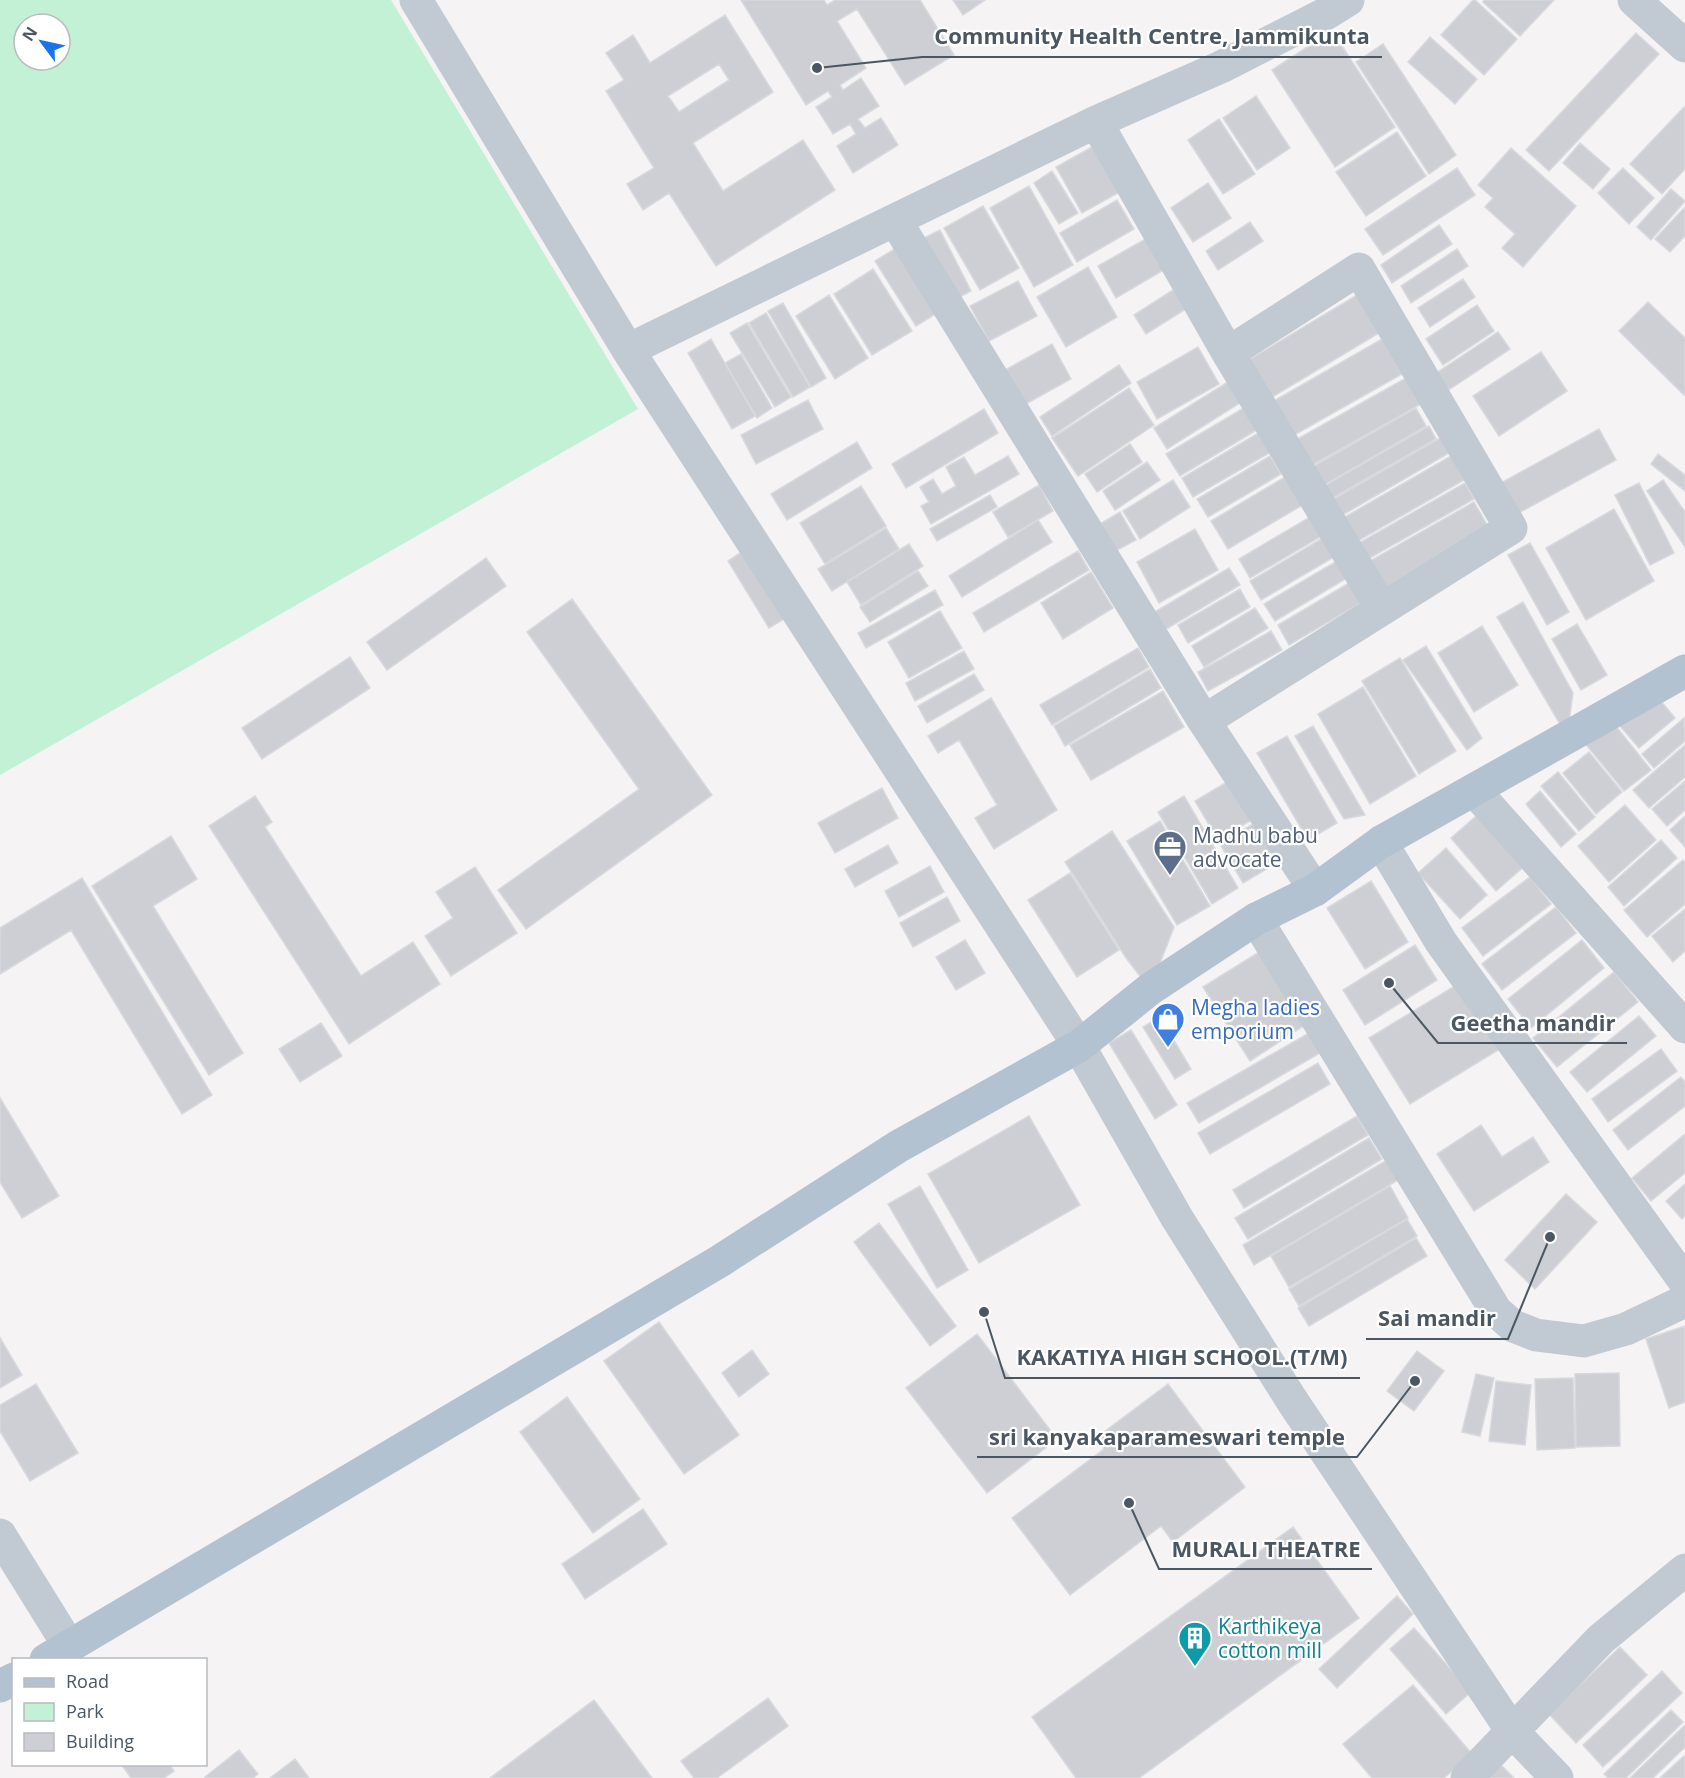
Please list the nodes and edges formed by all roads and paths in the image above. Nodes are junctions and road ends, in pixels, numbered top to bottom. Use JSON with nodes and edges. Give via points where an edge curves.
{"nodes":[{"id":1,"x":416,"y":0,"type":"edge"},
{"id":2,"x":1634,"y":0,"type":"edge"},
{"id":3,"x":1332,"y":4,"type":"edge"},
{"id":4,"x":1685,"y":46,"type":"edge"},
{"id":5,"x":1096,"y":122,"type":"junction"},
{"id":6,"x":895,"y":219,"type":"junction"},
{"id":7,"x":628,"y":350,"type":"junction"},
{"id":8,"x":1228,"y":353,"type":"junction"},
{"id":9,"x":1382,"y":609,"type":"junction"},
{"id":10,"x":1685,"y":670,"type":"edge"},
{"id":11,"x":1204,"y":721,"type":"junction"},
{"id":12,"x":1474,"y":790,"type":"junction"},
{"id":13,"x":1381,"y":842,"type":"junction"},
{"id":14,"x":1315,"y":890,"type":"junction"},
{"id":15,"x":1256,"y":920,"type":"junction"},
{"id":16,"x":1685,"y":1027,"type":"edge"},
{"id":17,"x":1079,"y":1046,"type":"junction"},
{"id":18,"x":1685,"y":1282,"type":"edge"},
{"id":19,"x":1685,"y":1300,"type":"edge"},
{"id":20,"x":0,"y":1535,"type":"edge"},
{"id":21,"x":1685,"y":1570,"type":"edge"},
{"id":22,"x":58,"y":1653,"type":"edge"},
{"id":23,"x":1512,"y":1731,"type":"junction"},
{"id":24,"x":1467,"y":1778,"type":"edge"},
{"id":25,"x":1557,"y":1778,"type":"edge"}],
"edges":[{"from":1,"to":7,"type":"street"},
{"from":2,"to":4,"type":"street"},
{"from":3,"to":5,"type":"street","via":[[1221,67]]},
{"from":5,"to":6,"type":"street"},
{"from":5,"to":8,"type":"street"},
{"from":6,"to":7,"type":"street"},
{"from":6,"to":11,"type":"street"},
{"from":7,"to":17,"type":"street"},
{"from":8,"to":9,"type":"street"},
{"from":8,"to":9,"type":"street","via":[[1359,269],[1511,528]]},
{"from":9,"to":11,"type":"street"},
{"from":10,"to":12,"type":"main road"},
{"from":11,"to":14,"type":"street"},
{"from":12,"to":13,"type":"main road"},
{"from":12,"to":16,"type":"street"},
{"from":13,"to":14,"type":"main road"},
{"from":13,"to":18,"type":"street","via":[[1441,942]]},
{"from":14,"to":15,"type":"main road"},
{"from":15,"to":17,"type":"main road","via":[[1150,989]]},
{"from":15,"to":19,"type":"street","via":[[1496,1311],[1512,1326],[1536,1335],[1584,1341],[1626,1329]]},
{"from":17,"to":22,"type":"main road","via":[[899,1146],[720,1261]]},
{"from":17,"to":23,"type":"street","via":[[1177,1218],[1290,1399]]},
{"from":20,"to":22,"type":"street"},
{"from":21,"to":23,"type":"street","via":[[1601,1639]]},
{"from":23,"to":24,"type":"street"},
{"from":23,"to":25,"type":"street"}]}
